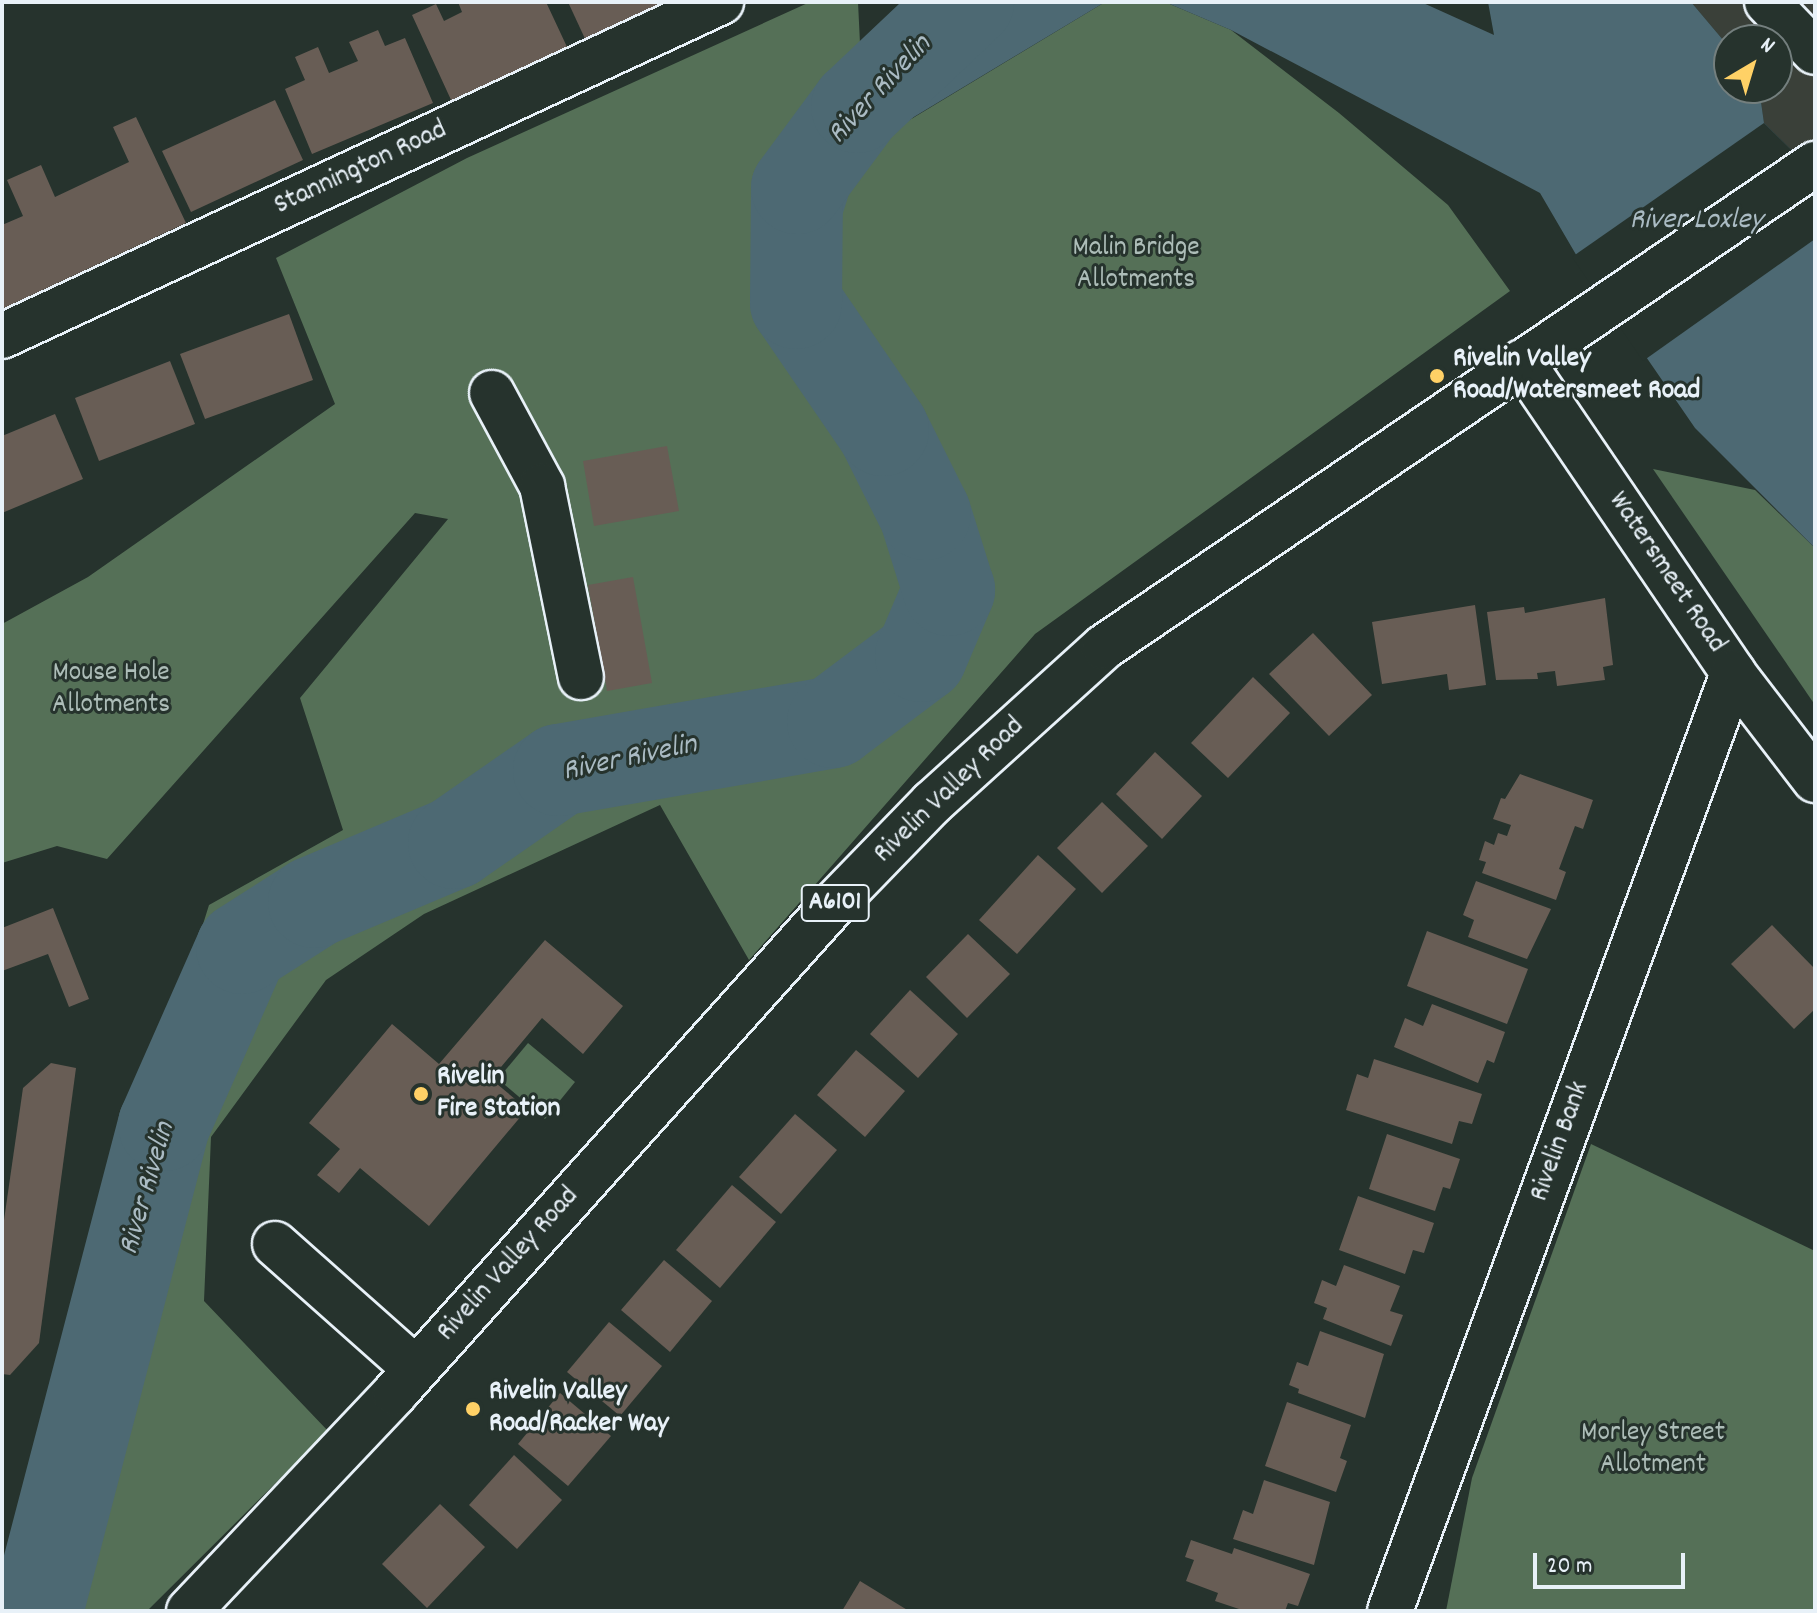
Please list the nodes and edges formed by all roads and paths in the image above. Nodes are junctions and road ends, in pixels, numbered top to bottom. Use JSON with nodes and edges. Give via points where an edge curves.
{"nodes":[{"id":1,"x":721,"y":2,"type":"edge"},
{"id":2,"x":1767,"y":2,"type":"edge"},
{"id":3,"x":1815,"y":52,"type":"edge"},
{"id":4,"x":1815,"y":164,"type":"edge"},
{"id":5,"x":2,"y":336,"type":"edge"},
{"id":6,"x":1522,"y":362,"type":"junction"},
{"id":7,"x":492,"y":393,"type":"dead end"},
{"id":8,"x":1733,"y":673,"type":"junction"},
{"id":9,"x":581,"y":677,"type":"dead end"},
{"id":10,"x":1815,"y":780,"type":"edge"},
{"id":11,"x":275,"y":1244,"type":"dead end"},
{"id":12,"x":416,"y":1369,"type":"junction"},
{"id":13,"x":189,"y":1611,"type":"edge"},
{"id":14,"x":1390,"y":1611,"type":"edge"}],
"edges":[{"from":1,"to":5,"type":"main road","name":"Stannington Road"},
{"from":2,"to":3,"type":"main road"},
{"from":4,"to":6,"type":"main road","name":"Rivelin Valley Road","number":"A6101"},
{"from":6,"to":8,"type":"main road","name":"Watersmeet Road"},
{"from":6,"to":12,"type":"main road","name":"Rivelin Valley Road","number":"A6101","via":[[1104,647],[955,782],[834,904]]},
{"from":7,"to":9,"type":"main road","via":[[542,486]]},
{"from":8,"to":10,"type":"main road","name":"Watersmeet Road"},
{"from":8,"to":14,"type":"main road","name":"Rivelin Bank"},
{"from":11,"to":12,"type":"main road"},
{"from":12,"to":13,"type":"main road","name":"Rivelin Valley Road","number":"A6101"}]}
